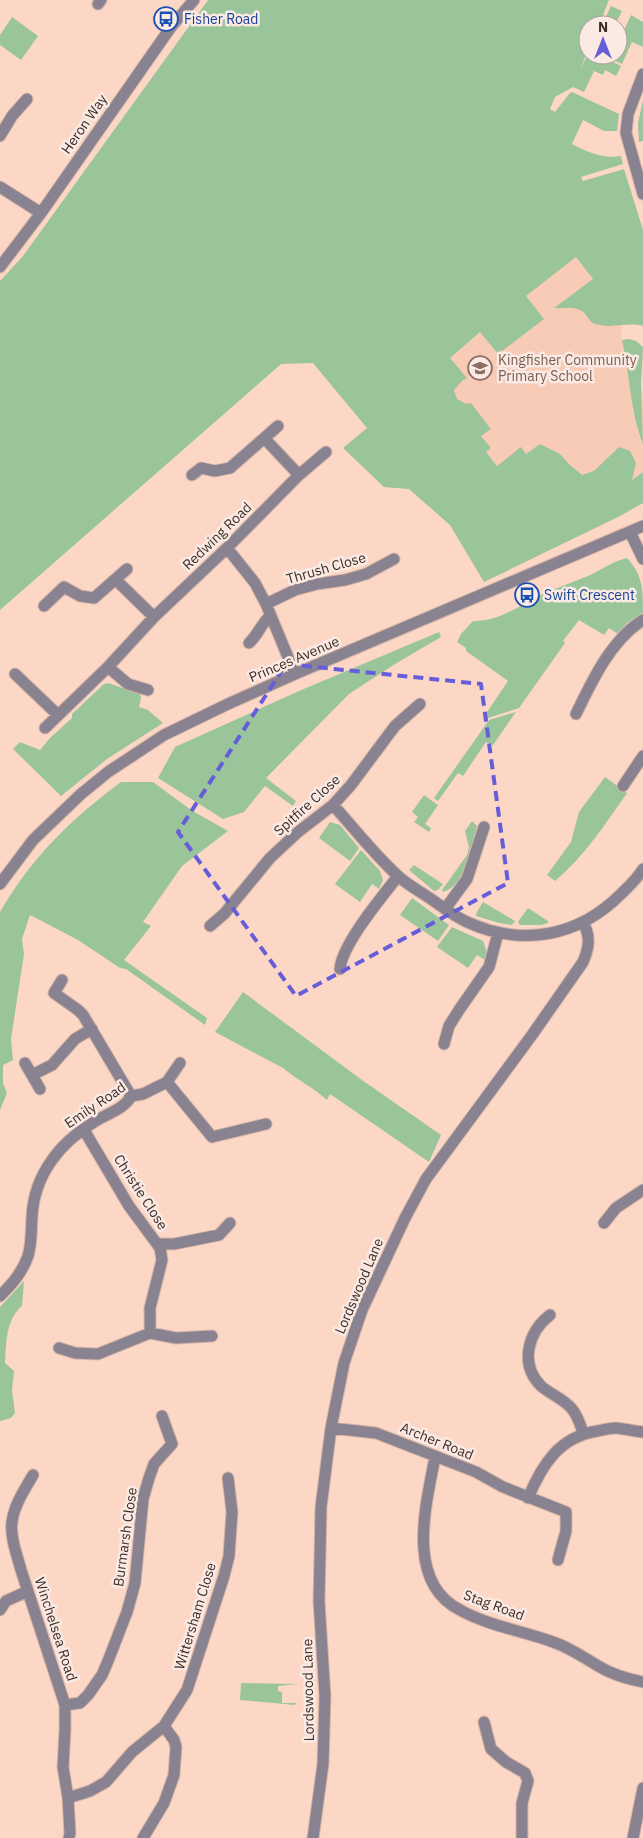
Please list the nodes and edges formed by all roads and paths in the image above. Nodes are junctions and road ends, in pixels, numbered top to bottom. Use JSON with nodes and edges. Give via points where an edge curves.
{"nodes":[{"id":1,"x":194,"y":0,"type":"edge"},
{"id":2,"x":643,"y":74,"type":"edge"},
{"id":3,"x":26,"y":99,"type":"dead end"},
{"id":4,"x":0,"y":136,"type":"edge"},
{"id":5,"x":0,"y":187,"type":"edge"},
{"id":6,"x":643,"y":194,"type":"edge"},
{"id":7,"x":41,"y":213,"type":"junction"},
{"id":8,"x":0,"y":267,"type":"edge"},
{"id":9,"x":278,"y":426,"type":"dead end"},
{"id":10,"x":265,"y":439,"type":"junction"},
{"id":11,"x":326,"y":452,"type":"dead end"},
{"id":12,"x":192,"y":475,"type":"dead end"},
{"id":13,"x":299,"y":475,"type":"junction"},
{"id":14,"x":643,"y":526,"type":"edge"},
{"id":15,"x":630,"y":532,"type":"junction"},
{"id":16,"x":227,"y":548,"type":"junction"},
{"id":17,"x":394,"y":559,"type":"dead end"},
{"id":18,"x":643,"y":559,"type":"edge"},
{"id":19,"x":127,"y":569,"type":"dead end"},
{"id":20,"x":116,"y":580,"type":"junction"},
{"id":21,"x":266,"y":604,"type":"junction"},
{"id":22,"x":44,"y":606,"type":"dead end"},
{"id":23,"x":270,"y":616,"type":"junction"},
{"id":24,"x":154,"y":618,"type":"junction"},
{"id":25,"x":643,"y":620,"type":"edge"},
{"id":26,"x":249,"y":643,"type":"dead end"},
{"id":27,"x":108,"y":667,"type":"junction"},
{"id":28,"x":15,"y":674,"type":"dead end"},
{"id":29,"x":295,"y":674,"type":"junction"},
{"id":30,"x":148,"y":690,"type":"dead end"},
{"id":31,"x":420,"y":704,"type":"dead end"},
{"id":32,"x":576,"y":714,"type":"dead end"},
{"id":33,"x":58,"y":715,"type":"junction"},
{"id":34,"x":45,"y":728,"type":"dead end"},
{"id":35,"x":643,"y":756,"type":"edge"},
{"id":36,"x":623,"y":786,"type":"dead end"},
{"id":37,"x":333,"y":805,"type":"junction"},
{"id":38,"x":484,"y":826,"type":"dead end"},
{"id":39,"x":643,"y":869,"type":"edge"},
{"id":40,"x":398,"y":876,"type":"junction"},
{"id":41,"x":0,"y":884,"type":"edge"},
{"id":42,"x":445,"y":909,"type":"junction"},
{"id":43,"x":583,"y":923,"type":"junction"},
{"id":44,"x":210,"y":926,"type":"dead end"},
{"id":45,"x":498,"y":933,"type":"junction"},
{"id":46,"x":340,"y":969,"type":"dead end"},
{"id":47,"x":62,"y":980,"type":"dead end"},
{"id":48,"x":92,"y":1029,"type":"junction"},
{"id":49,"x":444,"y":1044,"type":"dead end"},
{"id":50,"x":25,"y":1063,"type":"dead end"},
{"id":51,"x":180,"y":1063,"type":"dead end"},
{"id":52,"x":32,"y":1075,"type":"junction"},
{"id":53,"x":167,"y":1082,"type":"junction"},
{"id":54,"x":40,"y":1089,"type":"dead end"},
{"id":55,"x":131,"y":1096,"type":"junction"},
{"id":56,"x":266,"y":1124,"type":"dead end"},
{"id":57,"x":84,"y":1130,"type":"junction"},
{"id":58,"x":643,"y":1190,"type":"edge"},
{"id":59,"x":230,"y":1223,"type":"dead end"},
{"id":60,"x":604,"y":1223,"type":"dead end"},
{"id":61,"x":158,"y":1244,"type":"junction"},
{"id":62,"x":0,"y":1296,"type":"edge"},
{"id":63,"x":550,"y":1315,"type":"dead end"},
{"id":64,"x":150,"y":1333,"type":"junction"},
{"id":65,"x":212,"y":1336,"type":"dead end"},
{"id":66,"x":59,"y":1348,"type":"dead end"},
{"id":67,"x":162,"y":1416,"type":"dead end"},
{"id":68,"x":330,"y":1428,"type":"junction"},
{"id":69,"x":643,"y":1432,"type":"edge"},
{"id":70,"x":583,"y":1433,"type":"junction"},
{"id":71,"x":435,"y":1457,"type":"junction"},
{"id":72,"x":33,"y":1475,"type":"dead end"},
{"id":73,"x":228,"y":1478,"type":"dead end"},
{"id":74,"x":528,"y":1498,"type":"junction"},
{"id":75,"x":558,"y":1560,"type":"dead end"},
{"id":76,"x":28,"y":1591,"type":"junction"},
{"id":77,"x":0,"y":1610,"type":"edge"},
{"id":78,"x":643,"y":1682,"type":"edge"},
{"id":79,"x":65,"y":1706,"type":"junction"},
{"id":80,"x":484,"y":1722,"type":"dead end"},
{"id":81,"x":164,"y":1726,"type":"junction"},
{"id":82,"x":643,"y":1788,"type":"edge"},
{"id":83,"x":68,"y":1798,"type":"junction"},
{"id":84,"x":69,"y":1838,"type":"edge"},
{"id":85,"x":143,"y":1838,"type":"edge"},
{"id":86,"x":314,"y":1838,"type":"edge"},
{"id":87,"x":522,"y":1838,"type":"edge"},
{"id":88,"x":633,"y":1838,"type":"edge"}],
"edges":[{"from":1,"to":7,"type":"street","name":"Heron Way","via":[[171,27]]},
{"from":2,"to":6,"type":"street","via":[[628,114],[626,134]]},
{"from":3,"to":4,"type":"street"},
{"from":5,"to":7,"type":"street"},
{"from":7,"to":8,"type":"street","name":"Heron Way"},
{"from":9,"to":10,"type":"street"},
{"from":10,"to":12,"type":"street","via":[[230,468],[215,471],[201,468]]},
{"from":10,"to":13,"type":"street"},
{"from":11,"to":13,"type":"street","name":"Redwing Road"},
{"from":13,"to":16,"type":"street","name":"Redwing Road"},
{"from":14,"to":15,"type":"street","name":"Princes Avenue"},
{"from":15,"to":18,"type":"street"},
{"from":15,"to":29,"type":"street","name":"Princes Avenue"},
{"from":16,"to":21,"type":"street","via":[[255,583]]},
{"from":16,"to":24,"type":"street","name":"Redwing Road"},
{"from":17,"to":21,"type":"street","name":"Thrush Close","via":[[366,574],[295,590]]},
{"from":19,"to":20,"type":"street"},
{"from":20,"to":22,"type":"street","via":[[94,598],[80,596],[64,587]]},
{"from":20,"to":24,"type":"street"},
{"from":21,"to":23,"type":"street"},
{"from":23,"to":26,"type":"street"},
{"from":23,"to":29,"type":"street"},
{"from":24,"to":27,"type":"street","name":"Redwing Road"},
{"from":25,"to":32,"type":"street","via":[[632,626],[613,649]]},
{"from":27,"to":30,"type":"street","via":[[128,684]]},
{"from":27,"to":33,"type":"street","name":"Redwing Road"},
{"from":28,"to":33,"type":"street"},
{"from":29,"to":41,"type":"street","name":"Princes Avenue","via":[[164,735],[108,772],[33,840]]},
{"from":31,"to":37,"type":"street","name":"Spitfire Close","via":[[395,726],[352,785]]},
{"from":33,"to":34,"type":"street","name":"Redwing Road"},
{"from":35,"to":36,"type":"street"},
{"from":37,"to":40,"type":"street"},
{"from":37,"to":44,"type":"street","name":"Spitfire Close","via":[[270,858],[224,914]]},
{"from":38,"to":42,"type":"street","via":[[467,879]]},
{"from":39,"to":43,"type":"street","via":[[605,910]]},
{"from":40,"to":42,"type":"street"},
{"from":40,"to":46,"type":"street","via":[[352,938]]},
{"from":42,"to":45,"type":"street","via":[[466,922]]},
{"from":43,"to":45,"type":"street","via":[[560,932],[528,936]]},
{"from":43,"to":68,"type":"street","name":"Lordswood Lane","via":[[589,940],[583,962],[426,1179],[405,1218],[362,1310],[344,1363]]},
{"from":45,"to":49,"type":"street","via":[[489,967],[449,1026]]},
{"from":47,"to":48,"type":"street","via":[[54,992],[78,1010]]},
{"from":48,"to":52,"type":"street","via":[[75,1039],[52,1065]]},
{"from":48,"to":55,"type":"street"},
{"from":50,"to":52,"type":"street"},
{"from":51,"to":53,"type":"street","name":"Emily Road"},
{"from":52,"to":54,"type":"street"},
{"from":53,"to":55,"type":"street","name":"Emily Road"},
{"from":53,"to":56,"type":"street","via":[[212,1137]]},
{"from":55,"to":57,"type":"street","name":"Emily Road","via":[[128,1102]]},
{"from":57,"to":61,"type":"street","name":"Christie Close","via":[[129,1206]]},
{"from":57,"to":62,"type":"street","name":"Emily Road","via":[[60,1149],[42,1176],[34,1196],[27,1258],[19,1275]]},
{"from":58,"to":60,"type":"street","via":[[616,1208]]},
{"from":59,"to":61,"type":"street","via":[[219,1235]]},
{"from":61,"to":64,"type":"street","name":"Christie Close","via":[[162,1260],[150,1308]]},
{"from":63,"to":70,"type":"street","via":[[530,1341],[531,1372],[540,1385],[571,1408]]},
{"from":64,"to":65,"type":"street","via":[[176,1338]]},
{"from":64,"to":66,"type":"street","via":[[98,1354]]},
{"from":67,"to":79,"type":"street","name":"Burmarsh Close","via":[[172,1444],[154,1464],[143,1499],[135,1583],[127,1612],[102,1675],[80,1703]]},
{"from":68,"to":71,"type":"street","name":"Archer Road","via":[[376,1433]]},
{"from":68,"to":86,"type":"street","name":"Lordswood Lane","via":[[322,1484],[319,1547],[325,1680],[324,1753]]},
{"from":69,"to":70,"type":"street","via":[[615,1428]]},
{"from":70,"to":74,"type":"street","via":[[551,1456],[538,1474]]},
{"from":71,"to":74,"type":"street","name":"Archer Road","via":[[476,1472]]},
{"from":71,"to":78,"type":"street","name":"Stag Road","via":[[423,1534],[425,1563],[441,1598],[473,1616],[560,1644],[601,1668]]},
{"from":72,"to":76,"type":"street","name":"Winchelsea Road","via":[[18,1500],[12,1522],[15,1549]]},
{"from":73,"to":81,"type":"street","name":"Wittersham Close","via":[[232,1512],[224,1576],[187,1690]]},
{"from":74,"to":75,"type":"street","name":"Archer Road","via":[[566,1512],[566,1531]]},
{"from":76,"to":77,"type":"street","via":[[6,1601]]},
{"from":76,"to":79,"type":"street","name":"Winchelsea Road"},
{"from":79,"to":83,"type":"street","name":"Winchelsea Road","via":[[63,1767]]},
{"from":80,"to":87,"type":"street","via":[[491,1749],[525,1773],[528,1781],[522,1803]]},
{"from":81,"to":83,"type":"street","name":"Wittersham Close","via":[[132,1752],[106,1782]]},
{"from":81,"to":85,"type":"street","via":[[176,1747],[174,1775],[164,1803]]},
{"from":82,"to":88,"type":"street"},
{"from":83,"to":84,"type":"street","name":"Winchelsea Road"}]}
